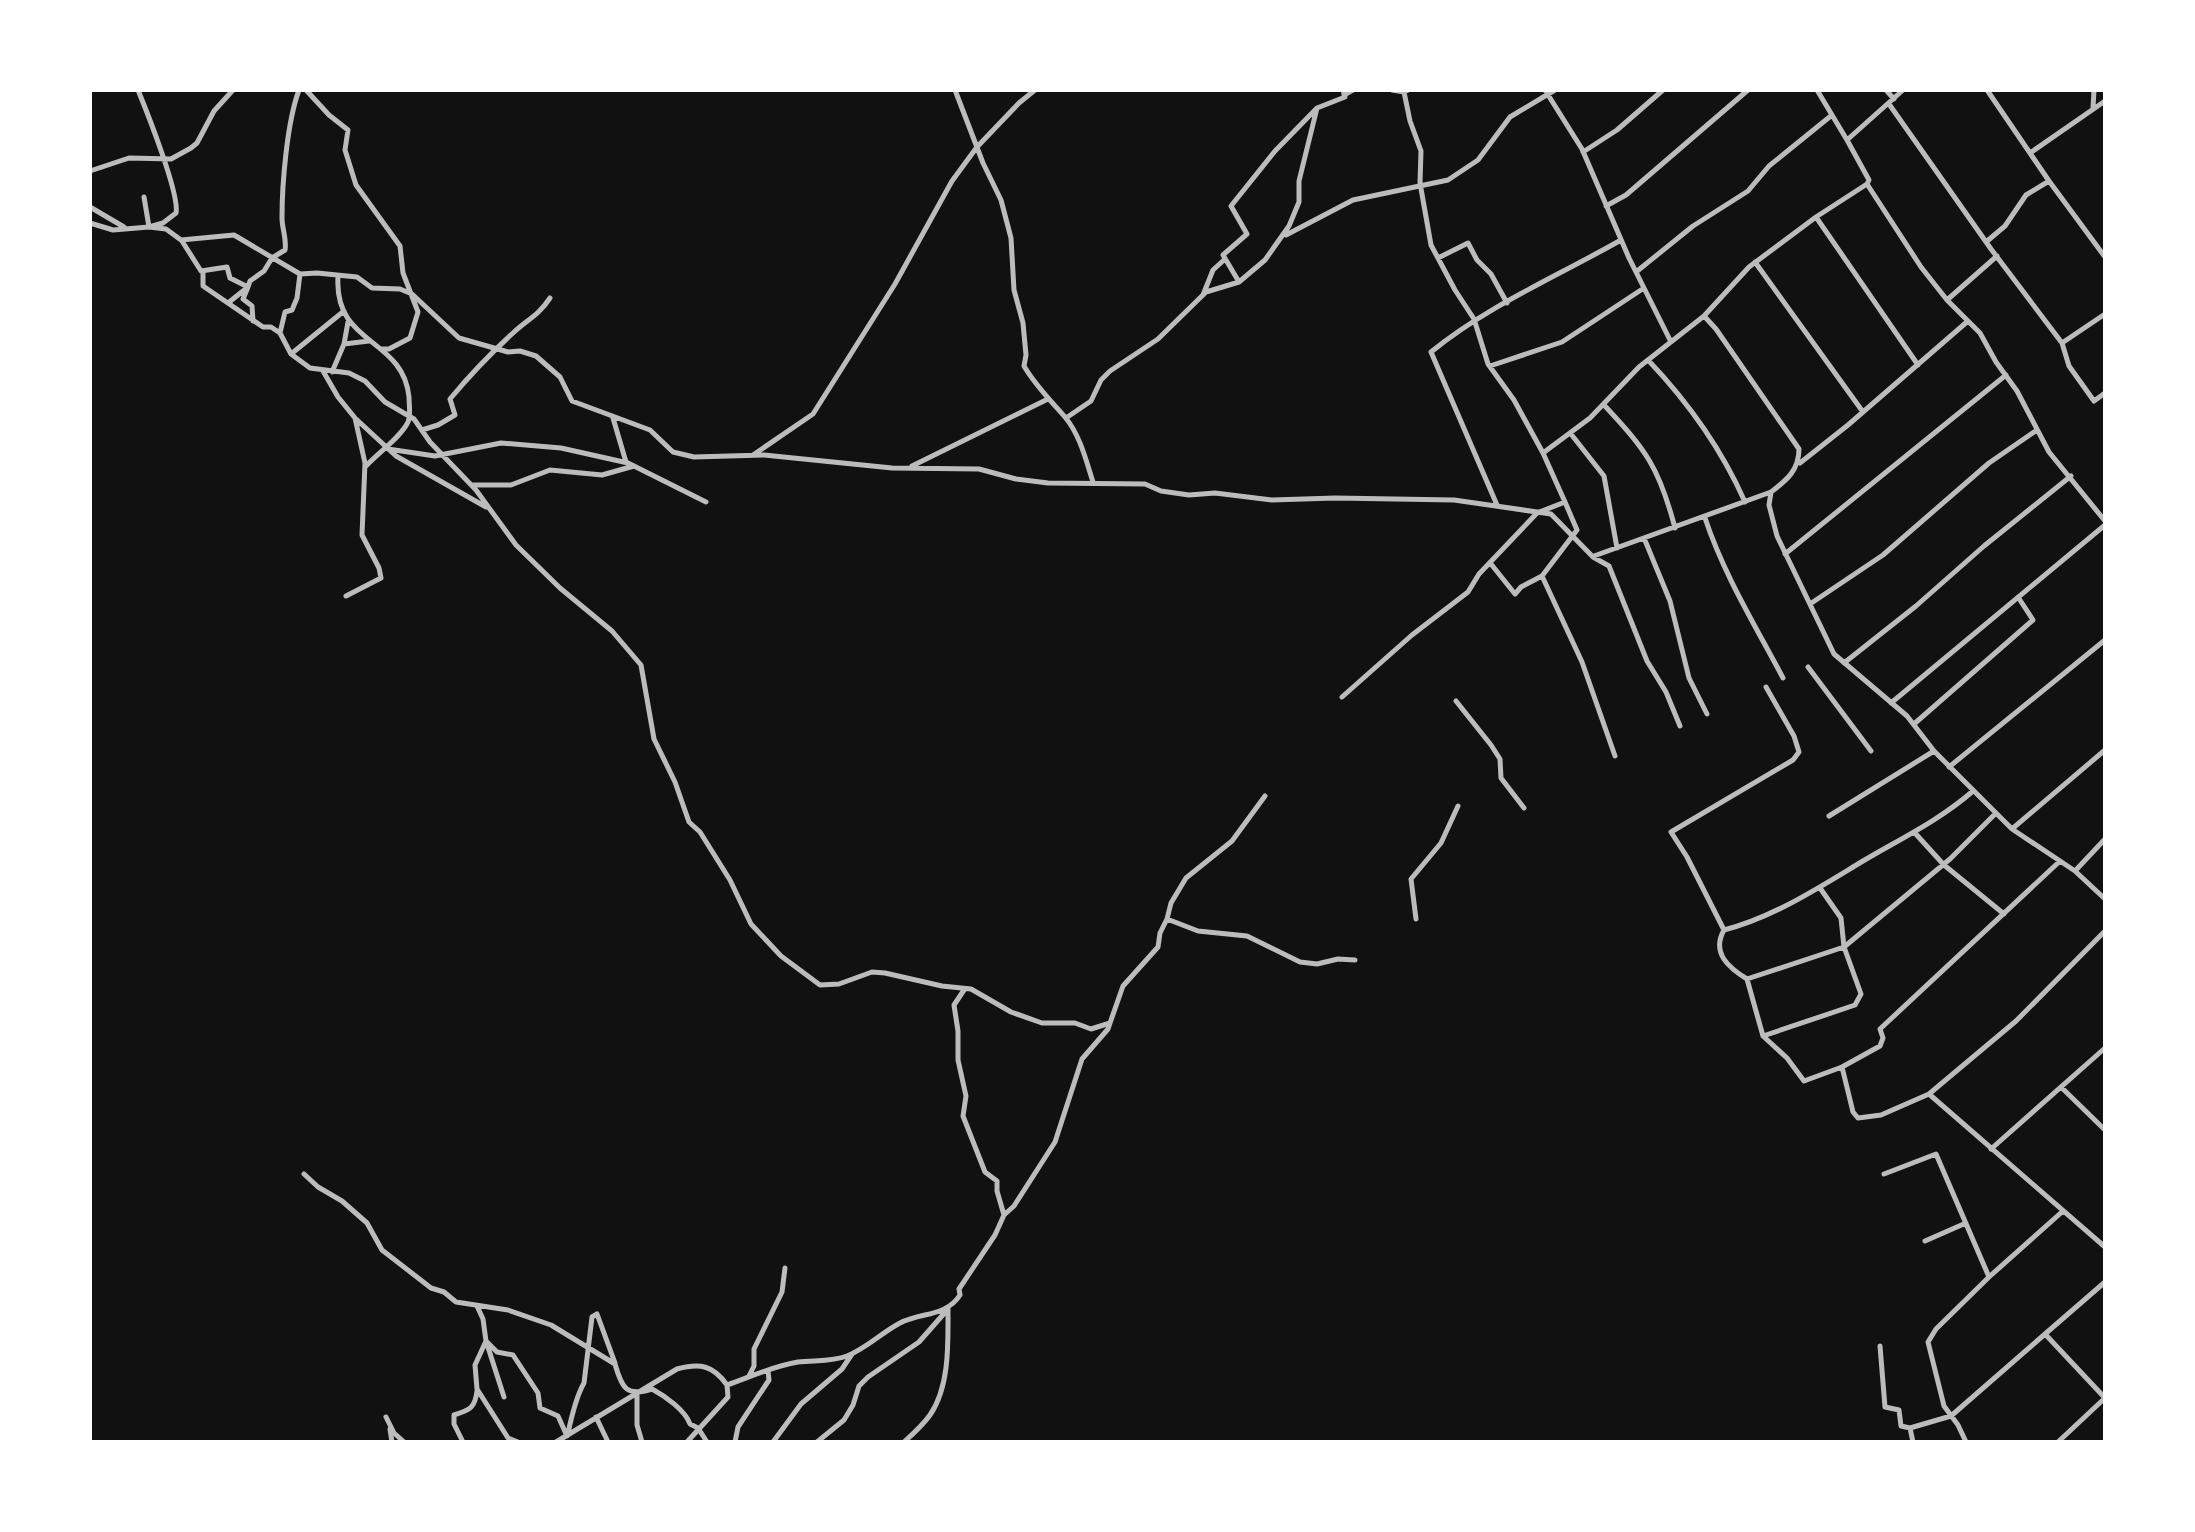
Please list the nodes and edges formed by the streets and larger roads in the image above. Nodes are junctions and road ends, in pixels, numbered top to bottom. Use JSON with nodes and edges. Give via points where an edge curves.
{"nodes":[{"id":1,"x":138,"y":90,"type":"edge"},
{"id":2,"x":233,"y":90,"type":"edge"},
{"id":3,"x":299,"y":90,"type":"edge"},
{"id":4,"x":306,"y":90,"type":"edge"},
{"id":5,"x":955,"y":90,"type":"edge"},
{"id":6,"x":1035,"y":90,"type":"edge"},
{"id":7,"x":1353,"y":90,"type":"edge"},
{"id":8,"x":1392,"y":90,"type":"edge"},
{"id":9,"x":1555,"y":90,"type":"edge"},
{"id":10,"x":1663,"y":90,"type":"edge"},
{"id":11,"x":1748,"y":90,"type":"edge"},
{"id":12,"x":1817,"y":90,"type":"edge"},
{"id":13,"x":1886,"y":90,"type":"edge"},
{"id":14,"x":1903,"y":90,"type":"edge"},
{"id":15,"x":1987,"y":90,"type":"edge"},
{"id":16,"x":1406,"y":91,"type":"edge"},
{"id":17,"x":2094,"y":91,"type":"edge"},
{"id":18,"x":1546,"y":92,"type":"edge"},
{"id":19,"x":1343,"y":93,"type":"edge"},
{"id":20,"x":1892,"y":101,"type":"junction"},
{"id":21,"x":2104,"y":102,"type":"edge"},
{"id":22,"x":1317,"y":108,"type":"junction"},
{"id":23,"x":2093,"y":109,"type":"junction"},
{"id":24,"x":1832,"y":115,"type":"junction"},
{"id":25,"x":1847,"y":140,"type":"junction"},
{"id":26,"x":977,"y":147,"type":"junction"},
{"id":27,"x":1583,"y":152,"type":"junction"},
{"id":28,"x":2030,"y":153,"type":"junction"},
{"id":29,"x":163,"y":160,"type":"junction"},
{"id":30,"x":90,"y":171,"type":"edge"},
{"id":31,"x":2049,"y":181,"type":"junction"},
{"id":32,"x":1867,"y":184,"type":"junction"},
{"id":33,"x":1420,"y":186,"type":"junction"},
{"id":34,"x":144,"y":197,"type":"dead end"},
{"id":35,"x":1606,"y":206,"type":"junction"},
{"id":36,"x":90,"y":207,"type":"edge"},
{"id":37,"x":1816,"y":217,"type":"junction"},
{"id":38,"x":90,"y":223,"type":"edge"},
{"id":39,"x":149,"y":227,"type":"junction"},
{"id":40,"x":126,"y":228,"type":"junction"},
{"id":41,"x":1283,"y":236,"type":"junction"},
{"id":42,"x":181,"y":240,"type":"junction"},
{"id":43,"x":1621,"y":240,"type":"junction"},
{"id":44,"x":1986,"y":242,"type":"junction"},
{"id":45,"x":1997,"y":256,"type":"junction"},
{"id":46,"x":2105,"y":257,"type":"edge"},
{"id":47,"x":272,"y":258,"type":"junction"},
{"id":48,"x":1438,"y":258,"type":"junction"},
{"id":49,"x":1225,"y":259,"type":"junction"},
{"id":50,"x":1755,"y":262,"type":"junction"},
{"id":51,"x":203,"y":271,"type":"junction"},
{"id":52,"x":1636,"y":272,"type":"junction"},
{"id":53,"x":300,"y":274,"type":"junction"},
{"id":54,"x":338,"y":277,"type":"junction"},
{"id":55,"x":1239,"y":282,"type":"junction"},
{"id":56,"x":248,"y":287,"type":"junction"},
{"id":57,"x":1644,"y":288,"type":"junction"},
{"id":58,"x":412,"y":294,"type":"junction"},
{"id":59,"x":1203,"y":295,"type":"junction"},
{"id":60,"x":550,"y":298,"type":"dead end"},
{"id":61,"x":1947,"y":300,"type":"junction"},
{"id":62,"x":228,"y":303,"type":"junction"},
{"id":63,"x":1507,"y":303,"type":"junction"},
{"id":64,"x":344,"y":311,"type":"junction"},
{"id":65,"x":2105,"y":314,"type":"edge"},
{"id":66,"x":1704,"y":316,"type":"junction"},
{"id":67,"x":253,"y":321,"type":"junction"},
{"id":68,"x":1968,"y":321,"type":"junction"},
{"id":69,"x":349,"y":322,"type":"junction"},
{"id":70,"x":1475,"y":322,"type":"junction"},
{"id":71,"x":280,"y":333,"type":"junction"},
{"id":72,"x":370,"y":341,"type":"junction"},
{"id":73,"x":1671,"y":342,"type":"junction"},
{"id":74,"x":2062,"y":343,"type":"junction"},
{"id":75,"x":344,"y":344,"type":"junction"},
{"id":76,"x":382,"y":349,"type":"junction"},
{"id":77,"x":495,"y":349,"type":"junction"},
{"id":78,"x":291,"y":354,"type":"junction"},
{"id":79,"x":1648,"y":360,"type":"junction"},
{"id":80,"x":1918,"y":365,"type":"junction"},
{"id":81,"x":1490,"y":366,"type":"junction"},
{"id":82,"x":323,"y":370,"type":"junction"},
{"id":83,"x":332,"y":372,"type":"junction"},
{"id":84,"x":2006,"y":375,"type":"junction"},
{"id":85,"x":2105,"y":393,"type":"edge"},
{"id":86,"x":1048,"y":399,"type":"junction"},
{"id":87,"x":1604,"y":405,"type":"junction"},
{"id":88,"x":1863,"y":412,"type":"junction"},
{"id":89,"x":613,"y":417,"type":"junction"},
{"id":90,"x":355,"y":418,"type":"junction"},
{"id":91,"x":410,"y":418,"type":"junction"},
{"id":92,"x":1066,"y":418,"type":"junction"},
{"id":93,"x":422,"y":430,"type":"junction"},
{"id":94,"x":2037,"y":430,"type":"junction"},
{"id":95,"x":1571,"y":434,"type":"junction"},
{"id":96,"x":387,"y":447,"type":"junction"},
{"id":97,"x":1543,"y":453,"type":"junction"},
{"id":98,"x":442,"y":454,"type":"junction"},
{"id":99,"x":752,"y":456,"type":"junction"},
{"id":100,"x":626,"y":462,"type":"junction"},
{"id":101,"x":1799,"y":463,"type":"junction"},
{"id":102,"x":634,"y":466,"type":"junction"},
{"id":103,"x":364,"y":468,"type":"junction"},
{"id":104,"x":909,"y":468,"type":"junction"},
{"id":105,"x":2071,"y":476,"type":"junction"},
{"id":106,"x":1093,"y":482,"type":"junction"},
{"id":107,"x":471,"y":485,"type":"junction"},
{"id":108,"x":1771,"y":492,"type":"junction"},
{"id":109,"x":706,"y":502,"type":"dead end"},
{"id":110,"x":1565,"y":502,"type":"junction"},
{"id":111,"x":1745,"y":502,"type":"junction"},
{"id":112,"x":1498,"y":506,"type":"junction"},
{"id":113,"x":490,"y":508,"type":"junction"},
{"id":114,"x":1537,"y":513,"type":"junction"},
{"id":115,"x":1705,"y":517,"type":"junction"},
{"id":116,"x":2105,"y":523,"type":"edge"},
{"id":117,"x":1675,"y":528,"type":"junction"},
{"id":118,"x":1571,"y":536,"type":"junction"},
{"id":119,"x":1644,"y":538,"type":"junction"},
{"id":120,"x":1617,"y":548,"type":"junction"},
{"id":121,"x":1785,"y":554,"type":"junction"},
{"id":122,"x":1593,"y":557,"type":"junction"},
{"id":123,"x":1491,"y":564,"type":"junction"},
{"id":124,"x":1542,"y":576,"type":"junction"},
{"id":125,"x":346,"y":596,"type":"dead end"},
{"id":126,"x":2018,"y":597,"type":"junction"},
{"id":127,"x":1810,"y":604,"type":"junction"},
{"id":128,"x":2105,"y":640,"type":"edge"},
{"id":129,"x":1844,"y":663,"type":"junction"},
{"id":130,"x":1808,"y":667,"type":"dead end"},
{"id":131,"x":1783,"y":678,"type":"dead end"},
{"id":132,"x":1766,"y":687,"type":"dead end"},
{"id":133,"x":1342,"y":697,"type":"dead end"},
{"id":134,"x":1456,"y":701,"type":"dead end"},
{"id":135,"x":1891,"y":703,"type":"junction"},
{"id":136,"x":1707,"y":714,"type":"dead end"},
{"id":137,"x":1914,"y":724,"type":"junction"},
{"id":138,"x":1680,"y":726,"type":"dead end"},
{"id":139,"x":2105,"y":750,"type":"edge"},
{"id":140,"x":1871,"y":751,"type":"dead end"},
{"id":141,"x":1934,"y":751,"type":"junction"},
{"id":142,"x":1615,"y":756,"type":"dead end"},
{"id":143,"x":1949,"y":767,"type":"junction"},
{"id":144,"x":1973,"y":791,"type":"junction"},
{"id":145,"x":1265,"y":796,"type":"dead end"},
{"id":146,"x":1458,"y":806,"type":"dead end"},
{"id":147,"x":1524,"y":808,"type":"dead end"},
{"id":148,"x":1996,"y":813,"type":"junction"},
{"id":149,"x":1829,"y":816,"type":"dead end"},
{"id":150,"x":2012,"y":829,"type":"junction"},
{"id":151,"x":1914,"y":832,"type":"junction"},
{"id":152,"x":2105,"y":839,"type":"edge"},
{"id":153,"x":2060,"y":861,"type":"junction"},
{"id":154,"x":1944,"y":865,"type":"junction"},
{"id":155,"x":2075,"y":871,"type":"junction"},
{"id":156,"x":1820,"y":888,"type":"junction"},
{"id":157,"x":2105,"y":899,"type":"edge"},
{"id":158,"x":2004,"y":914,"type":"junction"},
{"id":159,"x":1167,"y":919,"type":"junction"},
{"id":160,"x":1416,"y":919,"type":"dead end"},
{"id":161,"x":1724,"y":930,"type":"junction"},
{"id":162,"x":2105,"y":931,"type":"edge"},
{"id":163,"x":1844,"y":947,"type":"junction"},
{"id":164,"x":1355,"y":960,"type":"dead end"},
{"id":165,"x":1747,"y":979,"type":"junction"},
{"id":166,"x":966,"y":989,"type":"junction"},
{"id":167,"x":1110,"y":1023,"type":"junction"},
{"id":168,"x":1763,"y":1036,"type":"junction"},
{"id":169,"x":2105,"y":1048,"type":"edge"},
{"id":170,"x":1842,"y":1067,"type":"junction"},
{"id":171,"x":2061,"y":1087,"type":"junction"},
{"id":172,"x":1929,"y":1094,"type":"junction"},
{"id":173,"x":2105,"y":1130,"type":"edge"},
{"id":174,"x":1991,"y":1149,"type":"junction"},
{"id":175,"x":304,"y":1174,"type":"dead end"},
{"id":176,"x":1884,"y":1174,"type":"dead end"},
{"id":177,"x":2063,"y":1211,"type":"junction"},
{"id":178,"x":1004,"y":1215,"type":"junction"},
{"id":179,"x":1966,"y":1223,"type":"junction"},
{"id":180,"x":1925,"y":1241,"type":"dead end"},
{"id":181,"x":2105,"y":1247,"type":"edge"},
{"id":182,"x":785,"y":1268,"type":"dead end"},
{"id":183,"x":1989,"y":1277,"type":"junction"},
{"id":184,"x":2105,"y":1282,"type":"edge"},
{"id":185,"x":477,"y":1306,"type":"junction"},
{"id":186,"x":948,"y":1309,"type":"junction"},
{"id":187,"x":2045,"y":1334,"type":"junction"},
{"id":188,"x":486,"y":1341,"type":"junction"},
{"id":189,"x":589,"y":1346,"type":"junction"},
{"id":190,"x":1880,"y":1346,"type":"dead end"},
{"id":191,"x":853,"y":1354,"type":"junction"},
{"id":192,"x":615,"y":1364,"type":"junction"},
{"id":193,"x":768,"y":1371,"type":"junction"},
{"id":194,"x":749,"y":1377,"type":"junction"},
{"id":195,"x":727,"y":1385,"type":"junction"},
{"id":196,"x":477,"y":1389,"type":"junction"},
{"id":197,"x":637,"y":1393,"type":"junction"},
{"id":198,"x":504,"y":1397,"type":"dead end"},
{"id":199,"x":2105,"y":1398,"type":"edge"},
{"id":200,"x":1951,"y":1416,"type":"junction"},
{"id":201,"x":596,"y":1417,"type":"junction"},
{"id":202,"x":698,"y":1428,"type":"junction"},
{"id":203,"x":1910,"y":1428,"type":"junction"},
{"id":204,"x":567,"y":1436,"type":"junction"},
{"id":205,"x":392,"y":1442,"type":"edge"},
{"id":206,"x":404,"y":1442,"type":"edge"},
{"id":207,"x":463,"y":1442,"type":"edge"},
{"id":208,"x":518,"y":1442,"type":"edge"},
{"id":209,"x":556,"y":1442,"type":"edge"},
{"id":210,"x":608,"y":1442,"type":"edge"},
{"id":211,"x":642,"y":1442,"type":"edge"},
{"id":212,"x":687,"y":1442,"type":"edge"},
{"id":213,"x":707,"y":1442,"type":"edge"},
{"id":214,"x":735,"y":1442,"type":"edge"},
{"id":215,"x":773,"y":1442,"type":"edge"},
{"id":216,"x":817,"y":1442,"type":"edge"},
{"id":217,"x":904,"y":1442,"type":"edge"},
{"id":218,"x":1913,"y":1442,"type":"edge"},
{"id":219,"x":1966,"y":1442,"type":"edge"},
{"id":220,"x":2058,"y":1442,"type":"edge"}],
"edges":[{"from":1,"to":29,"type":"street"},
{"from":2,"to":29,"type":"street","via":[[197,143]]},
{"from":3,"to":47,"type":"street","via":[[289,137],[282,220],[285,250]]},
{"from":4,"to":58,"type":"street","via":[[348,130],[345,150],[356,185],[400,246]]},
{"from":5,"to":26,"type":"street"},
{"from":6,"to":26,"type":"street"},
{"from":7,"to":19,"type":"street"},
{"from":8,"to":16,"type":"street"},
{"from":9,"to":18,"type":"street"},
{"from":10,"to":27,"type":"street"},
{"from":11,"to":35,"type":"street","via":[[1626,195]]},
{"from":12,"to":24,"type":"street"},
{"from":13,"to":20,"type":"street"},
{"from":14,"to":20,"type":"street"},
{"from":15,"to":28,"type":"street"},
{"from":16,"to":33,"type":"street","via":[[1421,151]]},
{"from":17,"to":21,"type":"street"},
{"from":17,"to":23,"type":"street"},
{"from":18,"to":27,"type":"street"},
{"from":18,"to":33,"type":"street","via":[[1510,117],[1478,160],[1448,180]]},
{"from":19,"to":22,"type":"street","via":[[1345,97]]},
{"from":20,"to":25,"type":"street"},
{"from":20,"to":44,"type":"street"},
{"from":21,"to":23,"type":"street"},
{"from":22,"to":41,"type":"street","via":[[1299,202]]},
{"from":22,"to":49,"type":"street","via":[[1231,206],[1247,234],[1223,255]]},
{"from":23,"to":28,"type":"street"},
{"from":24,"to":25,"type":"street"},
{"from":24,"to":52,"type":"street","via":[[1769,166],[1748,191]]},
{"from":25,"to":32,"type":"street"},
{"from":26,"to":86,"type":"street","via":[[1011,238],[1024,366]]},
{"from":26,"to":99,"type":"street","via":[[813,414]]},
{"from":27,"to":35,"type":"street"},
{"from":28,"to":31,"type":"street"},
{"from":29,"to":30,"type":"street","via":[[129,158]]},
{"from":29,"to":39,"type":"street","via":[[178,208],[173,217]]},
{"from":31,"to":44,"type":"street","via":[[2026,195],[2005,226]]},
{"from":31,"to":46,"type":"street"},
{"from":32,"to":37,"type":"street"},
{"from":32,"to":61,"type":"street"},
{"from":33,"to":41,"type":"street","via":[[1353,200]]},
{"from":33,"to":48,"type":"street"},
{"from":34,"to":39,"type":"street"},
{"from":35,"to":43,"type":"street"},
{"from":36,"to":40,"type":"street"},
{"from":37,"to":50,"type":"street"},
{"from":37,"to":80,"type":"street"},
{"from":38,"to":40,"type":"street"},
{"from":39,"to":40,"type":"street"},
{"from":39,"to":42,"type":"street","via":[[166,229]]},
{"from":41,"to":55,"type":"street"},
{"from":42,"to":47,"type":"street","via":[[234,235]]},
{"from":42,"to":51,"type":"street"},
{"from":43,"to":52,"type":"street"},
{"from":43,"to":63,"type":"street"},
{"from":44,"to":45,"type":"street"},
{"from":45,"to":61,"type":"street"},
{"from":45,"to":74,"type":"street"},
{"from":47,"to":53,"type":"street"},
{"from":47,"to":56,"type":"street"},
{"from":48,"to":63,"type":"street","via":[[1468,243]]},
{"from":48,"to":70,"type":"street"},
{"from":49,"to":55,"type":"street"},
{"from":49,"to":59,"type":"street","via":[[1213,270]]},
{"from":50,"to":66,"type":"street"},
{"from":50,"to":88,"type":"street"},
{"from":51,"to":56,"type":"street","via":[[227,267],[230,278]]},
{"from":51,"to":62,"type":"street","via":[[203,286]]},
{"from":52,"to":57,"type":"street"},
{"from":53,"to":54,"type":"street"},
{"from":53,"to":71,"type":"street","via":[[297,298],[292,310],[285,312]]},
{"from":54,"to":58,"type":"street","via":[[357,277],[372,288]]},
{"from":54,"to":64,"type":"street"},
{"from":55,"to":59,"type":"street"},
{"from":56,"to":62,"type":"street"},
{"from":56,"to":67,"type":"street","via":[[243,299],[252,306]]},
{"from":57,"to":73,"type":"street"},
{"from":57,"to":81,"type":"street","via":[[1562,342]]},
{"from":58,"to":76,"type":"street","via":[[418,312],[412,334],[399,345]]},
{"from":58,"to":77,"type":"street","via":[[459,338]]},
{"from":59,"to":92,"type":"street","via":[[1158,339],[1110,371],[1091,401]]},
{"from":60,"to":77,"type":"street","via":[[540,314]]},
{"from":61,"to":68,"type":"street"},
{"from":62,"to":67,"type":"street"},
{"from":63,"to":70,"type":"street"},
{"from":64,"to":69,"type":"street"},
{"from":64,"to":78,"type":"street"},
{"from":65,"to":74,"type":"street"},
{"from":66,"to":73,"type":"street"},
{"from":66,"to":101,"type":"street","via":[[1799,449]]},
{"from":67,"to":71,"type":"street"},
{"from":68,"to":80,"type":"street"},
{"from":68,"to":84,"type":"street"},
{"from":69,"to":72,"type":"street"},
{"from":69,"to":75,"type":"street"},
{"from":70,"to":81,"type":"street"},
{"from":70,"to":112,"type":"street","via":[[1431,352]]},
{"from":71,"to":78,"type":"street"},
{"from":72,"to":75,"type":"street"},
{"from":72,"to":76,"type":"street"},
{"from":73,"to":79,"type":"street"},
{"from":74,"to":85,"type":"street","via":[[2069,366],[2094,401]]},
{"from":75,"to":83,"type":"street"},
{"from":76,"to":91,"type":"street","via":[[407,382]]},
{"from":77,"to":89,"type":"street","via":[[536,356],[560,377],[572,401]]},
{"from":77,"to":93,"type":"street","via":[[450,399],[455,415]]},
{"from":78,"to":82,"type":"street","via":[[310,368]]},
{"from":79,"to":87,"type":"street"},
{"from":79,"to":111,"type":"street","via":[[1697,420]]},
{"from":80,"to":88,"type":"street"},
{"from":81,"to":97,"type":"street"},
{"from":82,"to":83,"type":"street"},
{"from":82,"to":90,"type":"street"},
{"from":83,"to":91,"type":"street","via":[[365,381]]},
{"from":84,"to":94,"type":"street"},
{"from":84,"to":121,"type":"street"},
{"from":86,"to":92,"type":"street"},
{"from":86,"to":104,"type":"street"},
{"from":87,"to":95,"type":"street"},
{"from":87,"to":117,"type":"street","via":[[1649,456],[1665,488]]},
{"from":88,"to":101,"type":"street"},
{"from":89,"to":99,"type":"street","via":[[650,430],[673,452]]},
{"from":89,"to":100,"type":"street"},
{"from":90,"to":96,"type":"street"},
{"from":90,"to":103,"type":"street"},
{"from":91,"to":93,"type":"street"},
{"from":91,"to":96,"type":"street"},
{"from":92,"to":106,"type":"street"},
{"from":93,"to":98,"type":"street"},
{"from":94,"to":105,"type":"street"},
{"from":94,"to":127,"type":"street","via":[[1989,463],[1883,555]]},
{"from":95,"to":97,"type":"street"},
{"from":95,"to":120,"type":"street","via":[[1604,476]]},
{"from":96,"to":98,"type":"street"},
{"from":96,"to":103,"type":"street"},
{"from":96,"to":113,"type":"street"},
{"from":97,"to":110,"type":"street"},
{"from":98,"to":100,"type":"street","via":[[501,443],[561,448]]},
{"from":98,"to":107,"type":"street"},
{"from":99,"to":104,"type":"street"},
{"from":100,"to":102,"type":"street"},
{"from":101,"to":108,"type":"street"},
{"from":102,"to":107,"type":"street","via":[[602,475],[550,470],[511,485]]},
{"from":102,"to":109,"type":"street"},
{"from":103,"to":125,"type":"street","via":[[362,535],[381,578]]},
{"from":104,"to":106,"type":"street","via":[[979,469],[1048,483]]},
{"from":105,"to":116,"type":"street"},
{"from":105,"to":129,"type":"street"},
{"from":106,"to":112,"type":"street","via":[[1272,500],[1454,500]]},
{"from":107,"to":113,"type":"street"},
{"from":108,"to":111,"type":"street"},
{"from":108,"to":121,"type":"street","via":[[1769,505]]},
{"from":110,"to":114,"type":"street"},
{"from":110,"to":118,"type":"street","via":[[1577,530]]},
{"from":111,"to":115,"type":"street"},
{"from":112,"to":114,"type":"street"},
{"from":113,"to":166,"type":"street","via":[[516,545],[612,631],[641,665],[654,739],[689,822],[730,880],[751,924],[781,956],[820,985],[872,972]]},
{"from":114,"to":118,"type":"street","via":[[1551,514]]},
{"from":114,"to":123,"type":"street"},
{"from":115,"to":117,"type":"street"},
{"from":115,"to":131,"type":"street","via":[[1737,596]]},
{"from":116,"to":126,"type":"street"},
{"from":117,"to":119,"type":"street"},
{"from":118,"to":122,"type":"street"},
{"from":118,"to":124,"type":"street"},
{"from":119,"to":120,"type":"street"},
{"from":119,"to":136,"type":"street","via":[[1670,601],[1689,678]]},
{"from":120,"to":122,"type":"street"},
{"from":121,"to":127,"type":"street"},
{"from":122,"to":138,"type":"street","via":[[1609,566]]},
{"from":123,"to":124,"type":"street","via":[[1515,594]]},
{"from":123,"to":133,"type":"street","via":[[1468,592]]},
{"from":124,"to":142,"type":"street","via":[[1582,662]]},
{"from":126,"to":135,"type":"street"},
{"from":126,"to":137,"type":"street","via":[[2033,620]]},
{"from":127,"to":129,"type":"street","via":[[1834,654]]},
{"from":128,"to":143,"type":"street"},
{"from":129,"to":135,"type":"street"},
{"from":130,"to":140,"type":"street"},
{"from":132,"to":161,"type":"street","via":[[1799,752],[1671,832]]},
{"from":134,"to":147,"type":"street","via":[[1500,759],[1501,778]]},
{"from":135,"to":137,"type":"street"},
{"from":137,"to":141,"type":"street"},
{"from":139,"to":150,"type":"street"},
{"from":141,"to":143,"type":"street"},
{"from":141,"to":149,"type":"street"},
{"from":143,"to":144,"type":"street"},
{"from":144,"to":148,"type":"street"},
{"from":144,"to":151,"type":"street"},
{"from":145,"to":159,"type":"street","via":[[1232,841],[1186,878]]},
{"from":146,"to":160,"type":"street","via":[[1441,843],[1411,879]]},
{"from":148,"to":150,"type":"street"},
{"from":148,"to":154,"type":"street"},
{"from":150,"to":153,"type":"street"},
{"from":151,"to":154,"type":"street"},
{"from":151,"to":156,"type":"street"},
{"from":152,"to":155,"type":"street"},
{"from":153,"to":155,"type":"street"},
{"from":153,"to":158,"type":"street"},
{"from":154,"to":158,"type":"street"},
{"from":154,"to":163,"type":"street"},
{"from":155,"to":157,"type":"street"},
{"from":156,"to":161,"type":"street","via":[[1753,922]]},
{"from":156,"to":163,"type":"street","via":[[1841,918]]},
{"from":158,"to":170,"type":"street","via":[[1880,1029],[1880,1046]]},
{"from":159,"to":164,"type":"street","via":[[1198,931],[1247,936],[1300,962]]},
{"from":159,"to":167,"type":"street","via":[[1158,947],[1123,986]]},
{"from":161,"to":165,"type":"street","via":[[1721,954]]},
{"from":162,"to":172,"type":"street","via":[[2016,1021]]},
{"from":163,"to":165,"type":"street"},
{"from":163,"to":168,"type":"street","via":[[1861,994],[1855,1005]]},
{"from":165,"to":168,"type":"street"},
{"from":166,"to":167,"type":"street","via":[[1042,1023],[1075,1023],[1091,1029]]},
{"from":166,"to":178,"type":"street","via":[[954,1005],[966,1096],[963,1116],[985,1172],[997,1181]]},
{"from":167,"to":178,"type":"street","via":[[1082,1059],[1055,1142]]},
{"from":168,"to":170,"type":"street","via":[[1804,1081]]},
{"from":169,"to":171,"type":"street"},
{"from":170,"to":172,"type":"street","via":[[1858,1118],[1881,1115]]},
{"from":171,"to":173,"type":"street"},
{"from":171,"to":174,"type":"street"},
{"from":172,"to":174,"type":"street"},
{"from":174,"to":177,"type":"street"},
{"from":175,"to":185,"type":"street","via":[[367,1223],[382,1250],[422,1281],[456,1302]]},
{"from":176,"to":179,"type":"street","via":[[1936,1154]]},
{"from":177,"to":181,"type":"street"},
{"from":177,"to":183,"type":"street"},
{"from":178,"to":186,"type":"street"},
{"from":179,"to":180,"type":"street"},
{"from":179,"to":183,"type":"street"},
{"from":182,"to":194,"type":"street","via":[[782,1292],[754,1349]]},
{"from":183,"to":200,"type":"street","via":[[1928,1342]]},
{"from":184,"to":187,"type":"street"},
{"from":185,"to":188,"type":"street"},
{"from":185,"to":189,"type":"street","via":[[538,1320]]},
{"from":186,"to":191,"type":"street","via":[[900,1323]]},
{"from":186,"to":216,"type":"street","via":[[919,1342],[859,1386],[844,1420]]},
{"from":186,"to":217,"type":"street","via":[[939,1397],[931,1414]]},
{"from":187,"to":199,"type":"street"},
{"from":187,"to":200,"type":"street"},
{"from":188,"to":196,"type":"street","via":[[475,1365]]},
{"from":188,"to":198,"type":"street"},
{"from":188,"to":204,"type":"street","via":[[497,1352],[513,1355],[538,1393],[540,1408],[558,1416]]},
{"from":189,"to":192,"type":"street"},
{"from":189,"to":192,"type":"street","via":[[592,1317],[597,1314]]},
{"from":189,"to":204,"type":"street"},
{"from":190,"to":203,"type":"street","via":[[1885,1407],[1899,1410],[1901,1426]]},
{"from":191,"to":193,"type":"street"},
{"from":191,"to":215,"type":"street","via":[[801,1404]]},
{"from":192,"to":197,"type":"street","via":[[622,1385]]},
{"from":193,"to":194,"type":"street"},
{"from":193,"to":214,"type":"street","via":[[769,1380],[738,1427]]},
{"from":194,"to":195,"type":"street"},
{"from":195,"to":197,"type":"street","via":[[718,1373],[691,1365]]},
{"from":195,"to":202,"type":"street","via":[[728,1397]]},
{"from":196,"to":207,"type":"street","via":[[471,1409],[454,1415]]},
{"from":196,"to":208,"type":"street","via":[[508,1438]]},
{"from":197,"to":201,"type":"street"},
{"from":197,"to":202,"type":"street","via":[[652,1389]]},
{"from":197,"to":211,"type":"street"},
{"from":199,"to":220,"type":"street"},
{"from":200,"to":203,"type":"street"},
{"from":200,"to":219,"type":"street"},
{"from":201,"to":204,"type":"street"},
{"from":201,"to":210,"type":"street"},
{"from":202,"to":212,"type":"street"},
{"from":202,"to":213,"type":"street"},
{"from":203,"to":218,"type":"street"},
{"from":204,"to":209,"type":"street"},
{"from":205,"to":206,"type":"street","via":[[386,1417]]}]}
